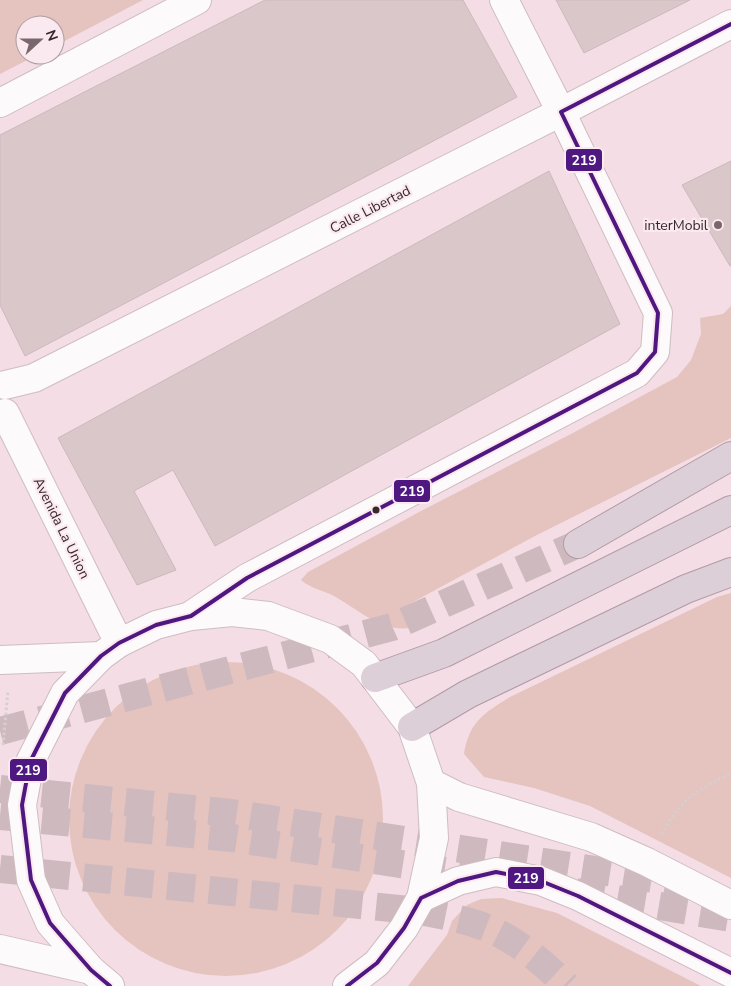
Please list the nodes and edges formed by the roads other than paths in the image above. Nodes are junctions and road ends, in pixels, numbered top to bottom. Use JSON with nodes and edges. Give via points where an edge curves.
{"nodes":[{"id":1,"x":197,"y":0,"type":"edge"},
{"id":2,"x":504,"y":0,"type":"edge"},
{"id":3,"x":731,"y":24,"type":"edge"},
{"id":4,"x":0,"y":103,"type":"edge"},
{"id":5,"x":561,"y":112,"type":"junction"},
{"id":6,"x":3,"y":381,"type":"edge"},
{"id":7,"x":2,"y":417,"type":"edge"},
{"id":8,"x":731,"y":456,"type":"edge"},
{"id":9,"x":731,"y":510,"type":"edge"},
{"id":10,"x":578,"y":544,"type":"tunnel mouth"},
{"id":11,"x":731,"y":572,"type":"edge"},
{"id":12,"x":191,"y":616,"type":"junction"},
{"id":13,"x":110,"y":650,"type":"junction"},
{"id":14,"x":6,"y":660,"type":"edge"},
{"id":15,"x":375,"y":678,"type":"junction"},
{"id":16,"x":412,"y":727,"type":"junction"},
{"id":17,"x":431,"y":783,"type":"junction"},
{"id":18,"x":420,"y":898,"type":"junction"},
{"id":19,"x":731,"y":905,"type":"edge"},
{"id":20,"x":0,"y":949,"type":"edge"},
{"id":21,"x":721,"y":968,"type":"edge"},
{"id":22,"x":101,"y":978,"type":"edge"},
{"id":23,"x":347,"y":986,"type":"edge"}],
"edges":[{"from":1,"to":4,"type":"street"},
{"from":2,"to":5,"type":"street"},
{"from":3,"to":5,"type":"street","name":"Calle Libertad"},
{"from":5,"to":6,"type":"street","name":"Calle Libertad","via":[[34,378]]},
{"from":5,"to":12,"type":"street","via":[[658,313],[655,352],[638,373],[247,578]]},
{"from":6,"to":7,"type":"street","via":[[8,396]]},
{"from":7,"to":13,"type":"street","name":"Avenida La Union"},
{"from":8,"to":10,"type":"highway"},
{"from":9,"to":15,"type":"highway","via":[[444,653]]},
{"from":11,"to":16,"type":"highway","via":[[686,589],[476,690]]},
{"from":12,"to":13,"type":"street","via":[[156,626]]},
{"from":12,"to":15,"type":"street","via":[[232,612],[268,616],[330,639],[364,664]]},
{"from":13,"to":14,"type":"street"},
{"from":13,"to":22,"type":"street","via":[[65,693],[30,762],[22,805],[31,880],[50,923]]},
{"from":15,"to":16,"type":"street"},
{"from":16,"to":17,"type":"street"},
{"from":17,"to":18,"type":"street","via":[[434,838]]},
{"from":17,"to":19,"type":"street","via":[[459,797],[591,837]]},
{"from":18,"to":21,"type":"street","via":[[458,881],[496,872],[541,881],[578,896]]},
{"from":18,"to":23,"type":"street","via":[[404,928],[377,963]]},
{"from":20,"to":22,"type":"street"}]}
